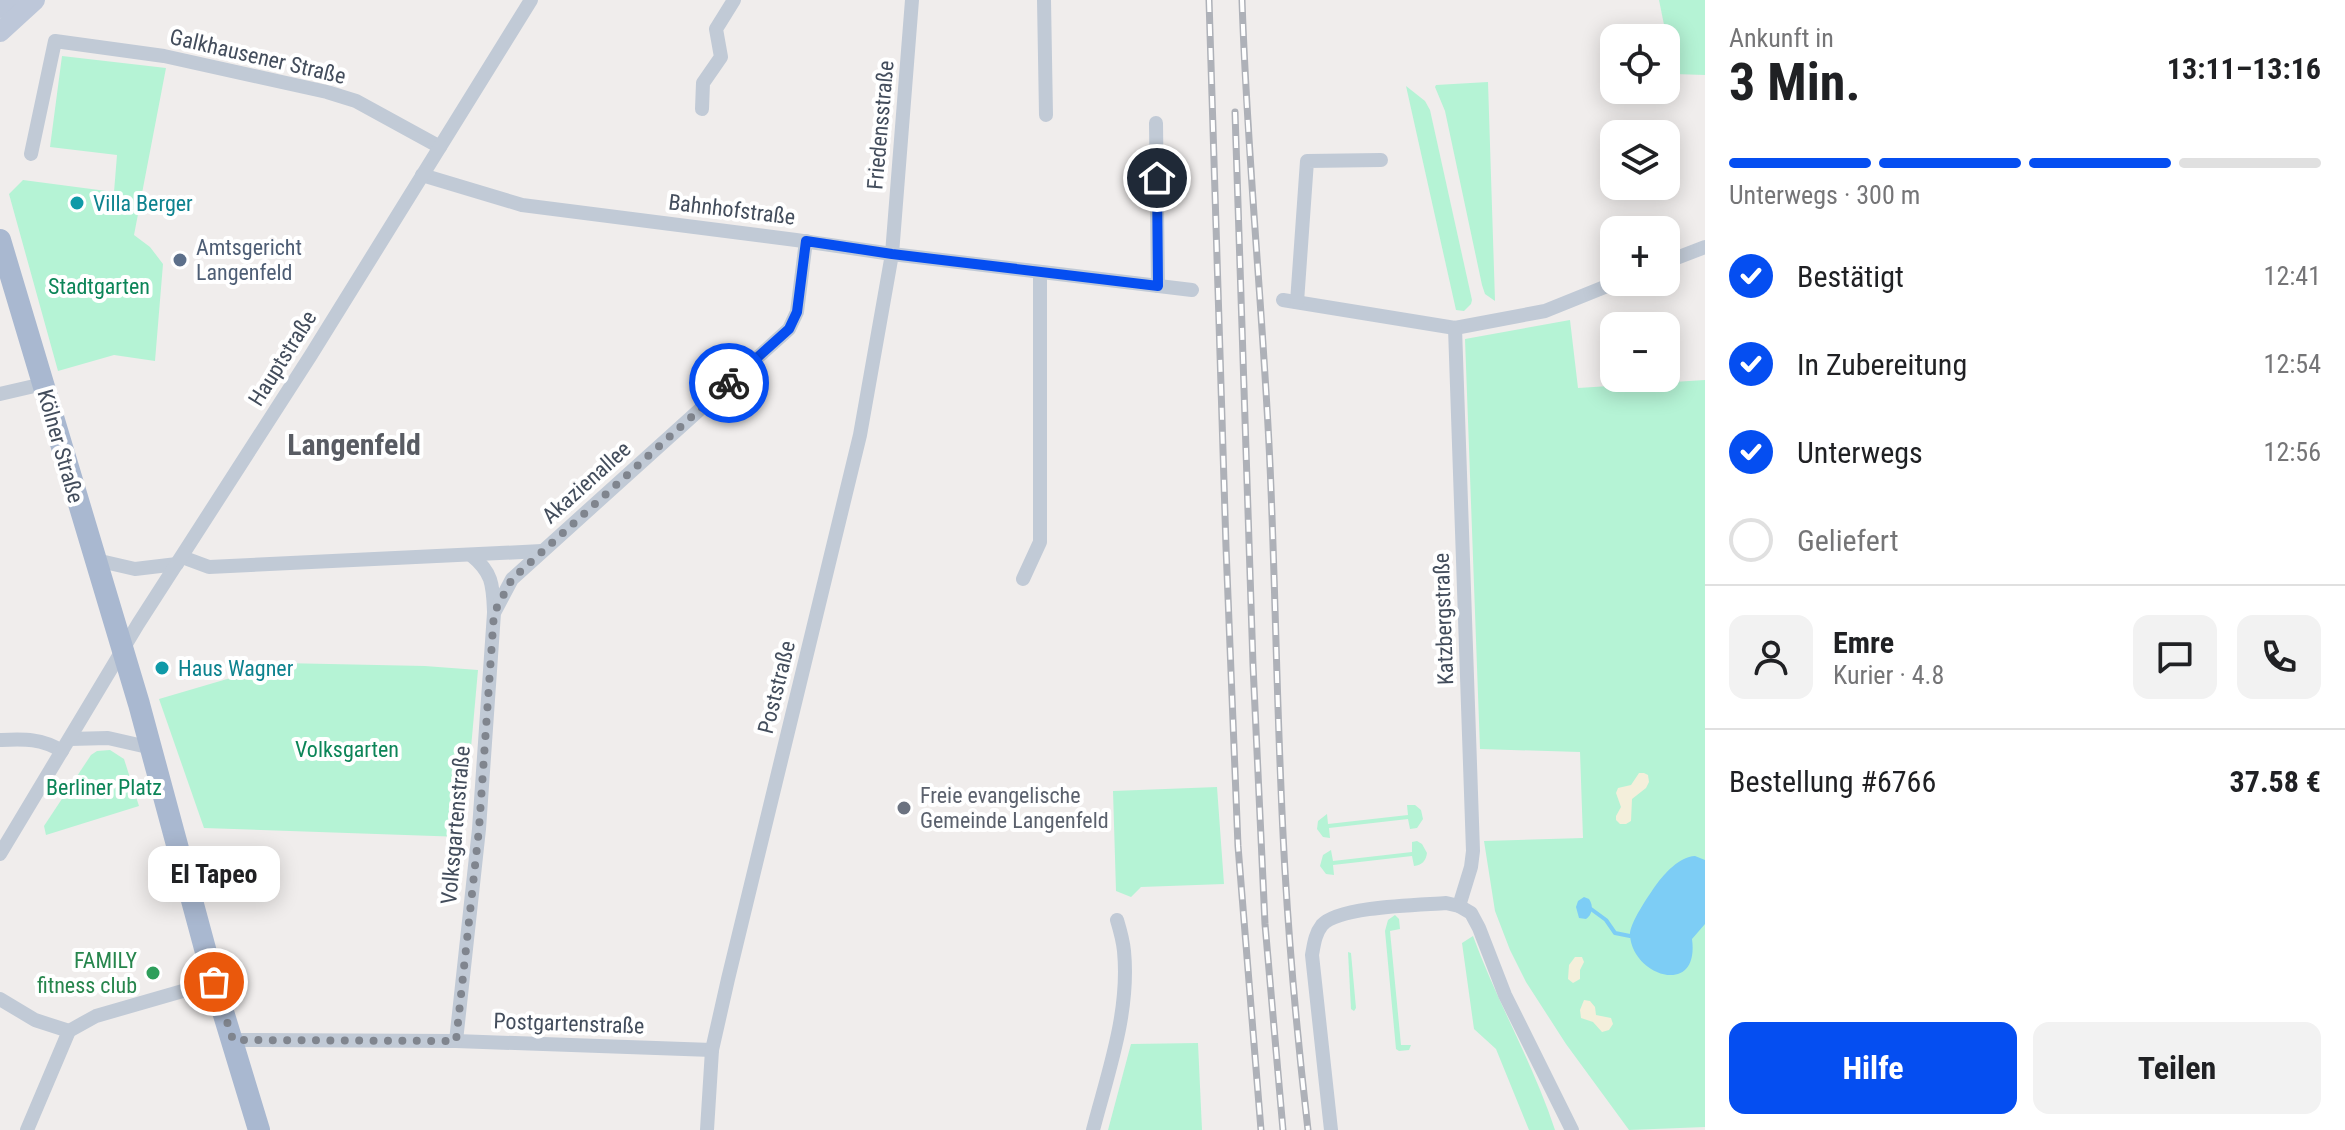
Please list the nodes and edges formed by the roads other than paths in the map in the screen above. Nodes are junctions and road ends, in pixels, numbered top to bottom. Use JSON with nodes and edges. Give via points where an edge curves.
{"nodes":[{"id":1,"x":10,"y":0,"type":"edge"},
{"id":2,"x":35,"y":0,"type":"edge"},
{"id":3,"x":531,"y":0,"type":"edge"},
{"id":4,"x":734,"y":0,"type":"edge"},
{"id":5,"x":912,"y":0,"type":"edge"},
{"id":6,"x":1044,"y":0,"type":"edge"},
{"id":7,"x":0,"y":8,"type":"edge"},
{"id":8,"x":0,"y":32,"type":"edge"},
{"id":9,"x":702,"y":109,"type":"dead end"},
{"id":10,"x":1046,"y":115,"type":"dead end"},
{"id":11,"x":1156,"y":123,"type":"dead end"},
{"id":12,"x":440,"y":147,"type":"junction"},
{"id":13,"x":31,"y":154,"type":"dead end"},
{"id":14,"x":1381,"y":160,"type":"dead end"},
{"id":15,"x":422,"y":175,"type":"junction"},
{"id":16,"x":0,"y":240,"type":"edge"},
{"id":17,"x":806,"y":241,"type":"junction"},
{"id":18,"x":1705,"y":247,"type":"edge"},
{"id":19,"x":892,"y":254,"type":"junction"},
{"id":20,"x":1680,"y":257,"type":"edge"},
{"id":21,"x":1040,"y":273,"type":"junction"},
{"id":22,"x":1158,"y":286,"type":"junction"},
{"id":23,"x":1600,"y":289,"type":"edge"},
{"id":24,"x":1192,"y":290,"type":"dead end"},
{"id":25,"x":1455,"y":328,"type":"junction"},
{"id":26,"x":43,"y":384,"type":"junction"},
{"id":27,"x":2,"y":394,"type":"edge"},
{"id":28,"x":542,"y":551,"type":"junction"},
{"id":29,"x":471,"y":555,"type":"junction"},
{"id":30,"x":96,"y":560,"type":"junction"},
{"id":31,"x":180,"y":560,"type":"junction"},
{"id":32,"x":1023,"y":579,"type":"dead end"},
{"id":33,"x":494,"y":613,"type":"junction"},
{"id":34,"x":123,"y":651,"type":"junction"},
{"id":35,"x":0,"y":740,"type":"edge"},
{"id":36,"x":66,"y":745,"type":"junction"},
{"id":37,"x":152,"y":748,"type":"junction"},
{"id":38,"x":0,"y":854,"type":"edge"},
{"id":39,"x":1459,"y":906,"type":"junction"},
{"id":40,"x":1117,"y":920,"type":"dead end"},
{"id":41,"x":214,"y":982,"type":"junction"},
{"id":42,"x":0,"y":999,"type":"edge"},
{"id":43,"x":69,"y":1031,"type":"junction"},
{"id":44,"x":233,"y":1040,"type":"junction"},
{"id":45,"x":456,"y":1041,"type":"junction"},
{"id":46,"x":712,"y":1050,"type":"junction"},
{"id":47,"x":1572,"y":1128,"type":"edge"},
{"id":48,"x":27,"y":1130,"type":"edge"},
{"id":49,"x":259,"y":1130,"type":"edge"},
{"id":50,"x":707,"y":1130,"type":"edge"},
{"id":51,"x":1093,"y":1130,"type":"edge"},
{"id":52,"x":1331,"y":1130,"type":"edge"}],
"edges":[{"from":1,"to":7,"type":"main road"},
{"from":2,"to":8,"type":"main road"},
{"from":3,"to":12,"type":"street","name":"Hauptstraße"},
{"from":4,"to":9,"type":"street","via":[[716,29],[721,57],[703,83]]},
{"from":5,"to":19,"type":"street","name":"Friedensstraße"},
{"from":6,"to":10,"type":"street"},
{"from":11,"to":22,"type":"street"},
{"from":12,"to":13,"type":"street","name":"Galkhausener Straße","via":[[356,101],[327,92],[164,56],[55,41]]},
{"from":12,"to":15,"type":"street","name":"Hauptstraße"},
{"from":14,"to":25,"type":"street","via":[[1307,161],[1290,301]]},
{"from":15,"to":17,"type":"street","name":"Bahnhofstraße","via":[[522,205]]},
{"from":15,"to":31,"type":"street","name":"Hauptstraße"},
{"from":16,"to":26,"type":"main road","name":"Kölner Straße"},
{"from":17,"to":19,"type":"street","name":"Bahnhofstraße"},
{"from":17,"to":28,"type":"street","name":"Akazienallee","via":[[797,312],[789,329]]},
{"from":18,"to":20,"type":"street"},
{"from":19,"to":21,"type":"street","name":"Bahnhofstraße"},
{"from":19,"to":46,"type":"street","name":"Poststraße","via":[[860,435]]},
{"from":21,"to":22,"type":"street","name":"Bahnhofstraße"},
{"from":21,"to":32,"type":"street","via":[[1040,542]]},
{"from":22,"to":24,"type":"street","name":"Bahnhofstraße"},
{"from":23,"to":25,"type":"street","via":[[1545,311]]},
{"from":25,"to":39,"type":"street","name":"Katzbergstraße","via":[[1473,851]]},
{"from":26,"to":27,"type":"street"},
{"from":26,"to":30,"type":"main road","name":"Kölner Straße"},
{"from":28,"to":29,"type":"street","name":"Akazienallee"},
{"from":28,"to":33,"type":"street","name":"Volksgartenstraße","via":[[512,579]]},
{"from":29,"to":31,"type":"street","name":"Akazienallee","via":[[209,567]]},
{"from":29,"to":33,"type":"street","name":"Volksgartenstraße","via":[[493,585]]},
{"from":30,"to":31,"type":"street","via":[[135,569]]},
{"from":30,"to":34,"type":"main road","name":"Kölner Straße"},
{"from":31,"to":34,"type":"street","name":"Hauptstraße"},
{"from":33,"to":45,"type":"street","name":"Volksgartenstraße","via":[[479,829]]},
{"from":34,"to":36,"type":"street","name":"Hauptstraße"},
{"from":34,"to":37,"type":"main road","name":"Kölner Straße"},
{"from":35,"to":36,"type":"street"},
{"from":36,"to":37,"type":"street","via":[[108,738]]},
{"from":36,"to":38,"type":"street","name":"Hauptstraße"},
{"from":37,"to":41,"type":"main road","name":"Kölner Straße"},
{"from":39,"to":47,"type":"street","via":[[1471,913],[1479,928],[1505,995]]},
{"from":39,"to":52,"type":"street","via":[[1348,913],[1328,920],[1318,931],[1312,955]]},
{"from":40,"to":51,"type":"street","via":[[1124,950],[1120,1030]]},
{"from":41,"to":43,"type":"street","via":[[96,1016]]},
{"from":41,"to":44,"type":"main road","name":"Kölner Straße"},
{"from":42,"to":43,"type":"street","via":[[35,1020]]},
{"from":43,"to":48,"type":"street"},
{"from":44,"to":45,"type":"street","name":"Postgartenstraße"},
{"from":44,"to":49,"type":"main road","name":"Kölner Straße"},
{"from":45,"to":46,"type":"street","name":"Postgartenstraße"},
{"from":46,"to":50,"type":"street","name":"Poststraße"}]}
